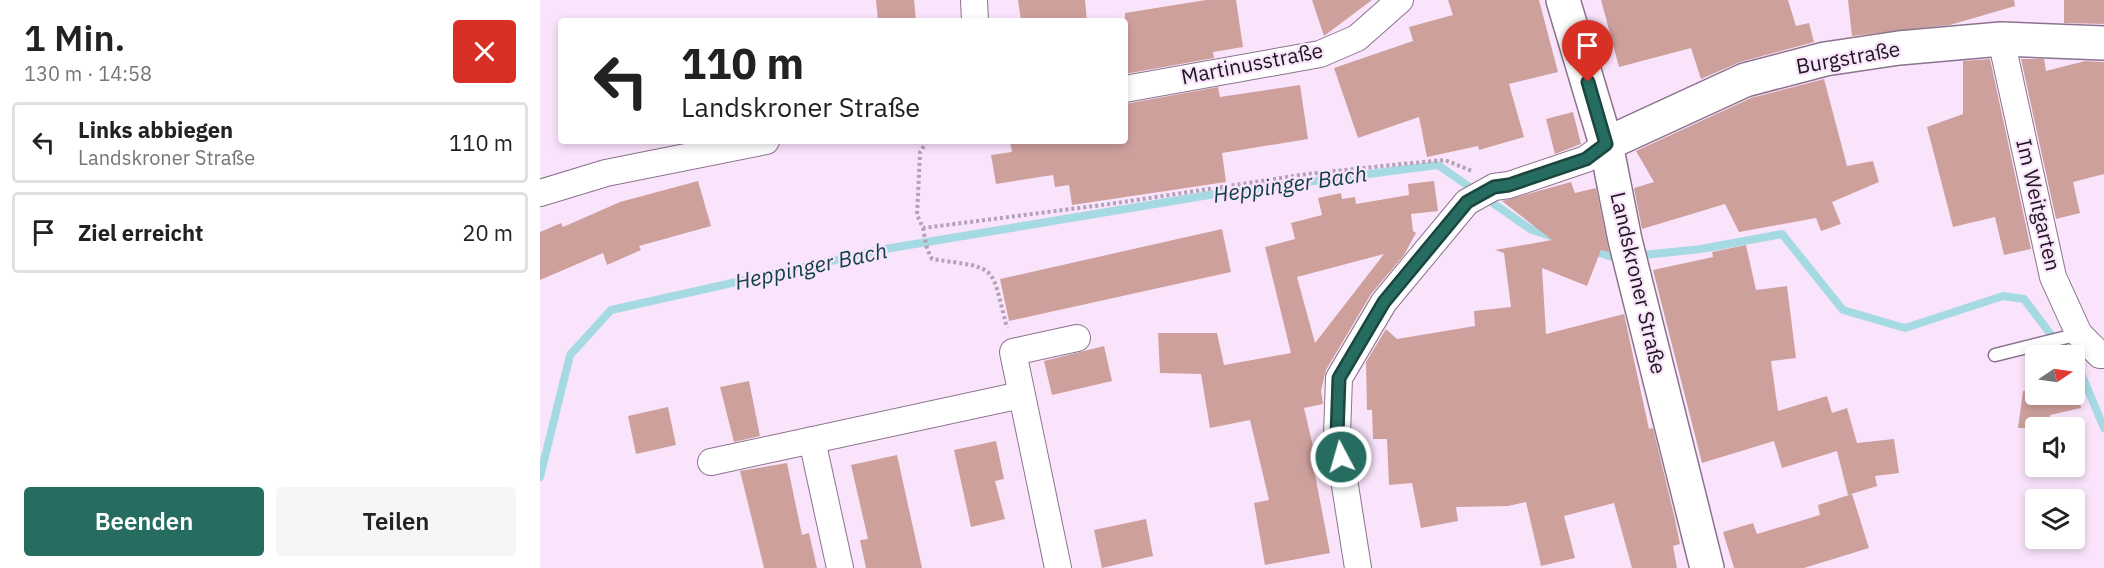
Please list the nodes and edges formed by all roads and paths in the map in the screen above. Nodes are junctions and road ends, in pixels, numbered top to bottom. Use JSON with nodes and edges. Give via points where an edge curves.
{"nodes":[{"id":1,"x":974,"y":0,"type":"edge"},
{"id":2,"x":1400,"y":0,"type":"edge"},
{"id":3,"x":1563,"y":0,"type":"edge"},
{"id":4,"x":975,"y":18,"type":"edge"},
{"id":5,"x":2001,"y":39,"type":"junction"},
{"id":6,"x":2104,"y":43,"type":"edge"},
{"id":7,"x":1128,"y":88,"type":"edge"},
{"id":8,"x":751,"y":144,"type":"edge"},
{"id":9,"x":925,"y":144,"type":"edge"},
{"id":10,"x":1606,"y":144,"type":"junction"},
{"id":11,"x":1501,"y":186,"type":"junction"},
{"id":12,"x":540,"y":193,"type":"edge"},
{"id":13,"x":923,"y":228,"type":"junction"},
{"id":14,"x":2079,"y":334,"type":"junction"},
{"id":15,"x":1077,"y":338,"type":"dead end"},
{"id":16,"x":1013,"y":352,"type":"junction"},
{"id":17,"x":1995,"y":354,"type":"dead end"},
{"id":18,"x":2104,"y":355,"type":"edge"},
{"id":19,"x":1021,"y":395,"type":"junction"},
{"id":20,"x":812,"y":440,"type":"junction"},
{"id":21,"x":711,"y":462,"type":"dead end"},
{"id":22,"x":840,"y":568,"type":"edge"},
{"id":23,"x":1058,"y":568,"type":"edge"},
{"id":24,"x":1358,"y":568,"type":"edge"},
{"id":25,"x":1707,"y":568,"type":"edge"}],
"edges":[{"from":1,"to":4,"type":"street"},
{"from":2,"to":7,"type":"street","name":"Martinusstraße","via":[[1357,38],[1320,54]]},
{"from":3,"to":10,"type":"main road","name":"Landskroner Straße"},
{"from":5,"to":6,"type":"main road","name":"Burgstraße"},
{"from":5,"to":10,"type":"main road","name":"Burgstraße","via":[[1825,59],[1745,80]]},
{"from":5,"to":14,"type":"street","name":"Im Weitgarten","via":[[2053,277]]},
{"from":8,"to":12,"type":"street","via":[[606,173]]},
{"from":9,"to":13,"type":"path","via":[[920,152],[916,215]]},
{"from":10,"to":11,"type":"street","via":[[1586,159]]},
{"from":10,"to":25,"type":"main road","name":"Landskroner Straße","via":[[1625,240]]},
{"from":11,"to":13,"type":"path","via":[[1445,160],[1307,174]]},
{"from":11,"to":24,"type":"street","via":[[1467,202],[1384,302],[1339,378],[1337,435]]},
{"from":13,"to":16,"type":"path","via":[[932,260],[983,267],[993,274]]},
{"from":14,"to":17,"type":"lane"},
{"from":14,"to":18,"type":"street","name":"Im Weitgarten"},
{"from":15,"to":16,"type":"street"},
{"from":16,"to":19,"type":"street"},
{"from":19,"to":20,"type":"street"},
{"from":19,"to":23,"type":"street"},
{"from":20,"to":21,"type":"street"},
{"from":20,"to":22,"type":"street"}]}
